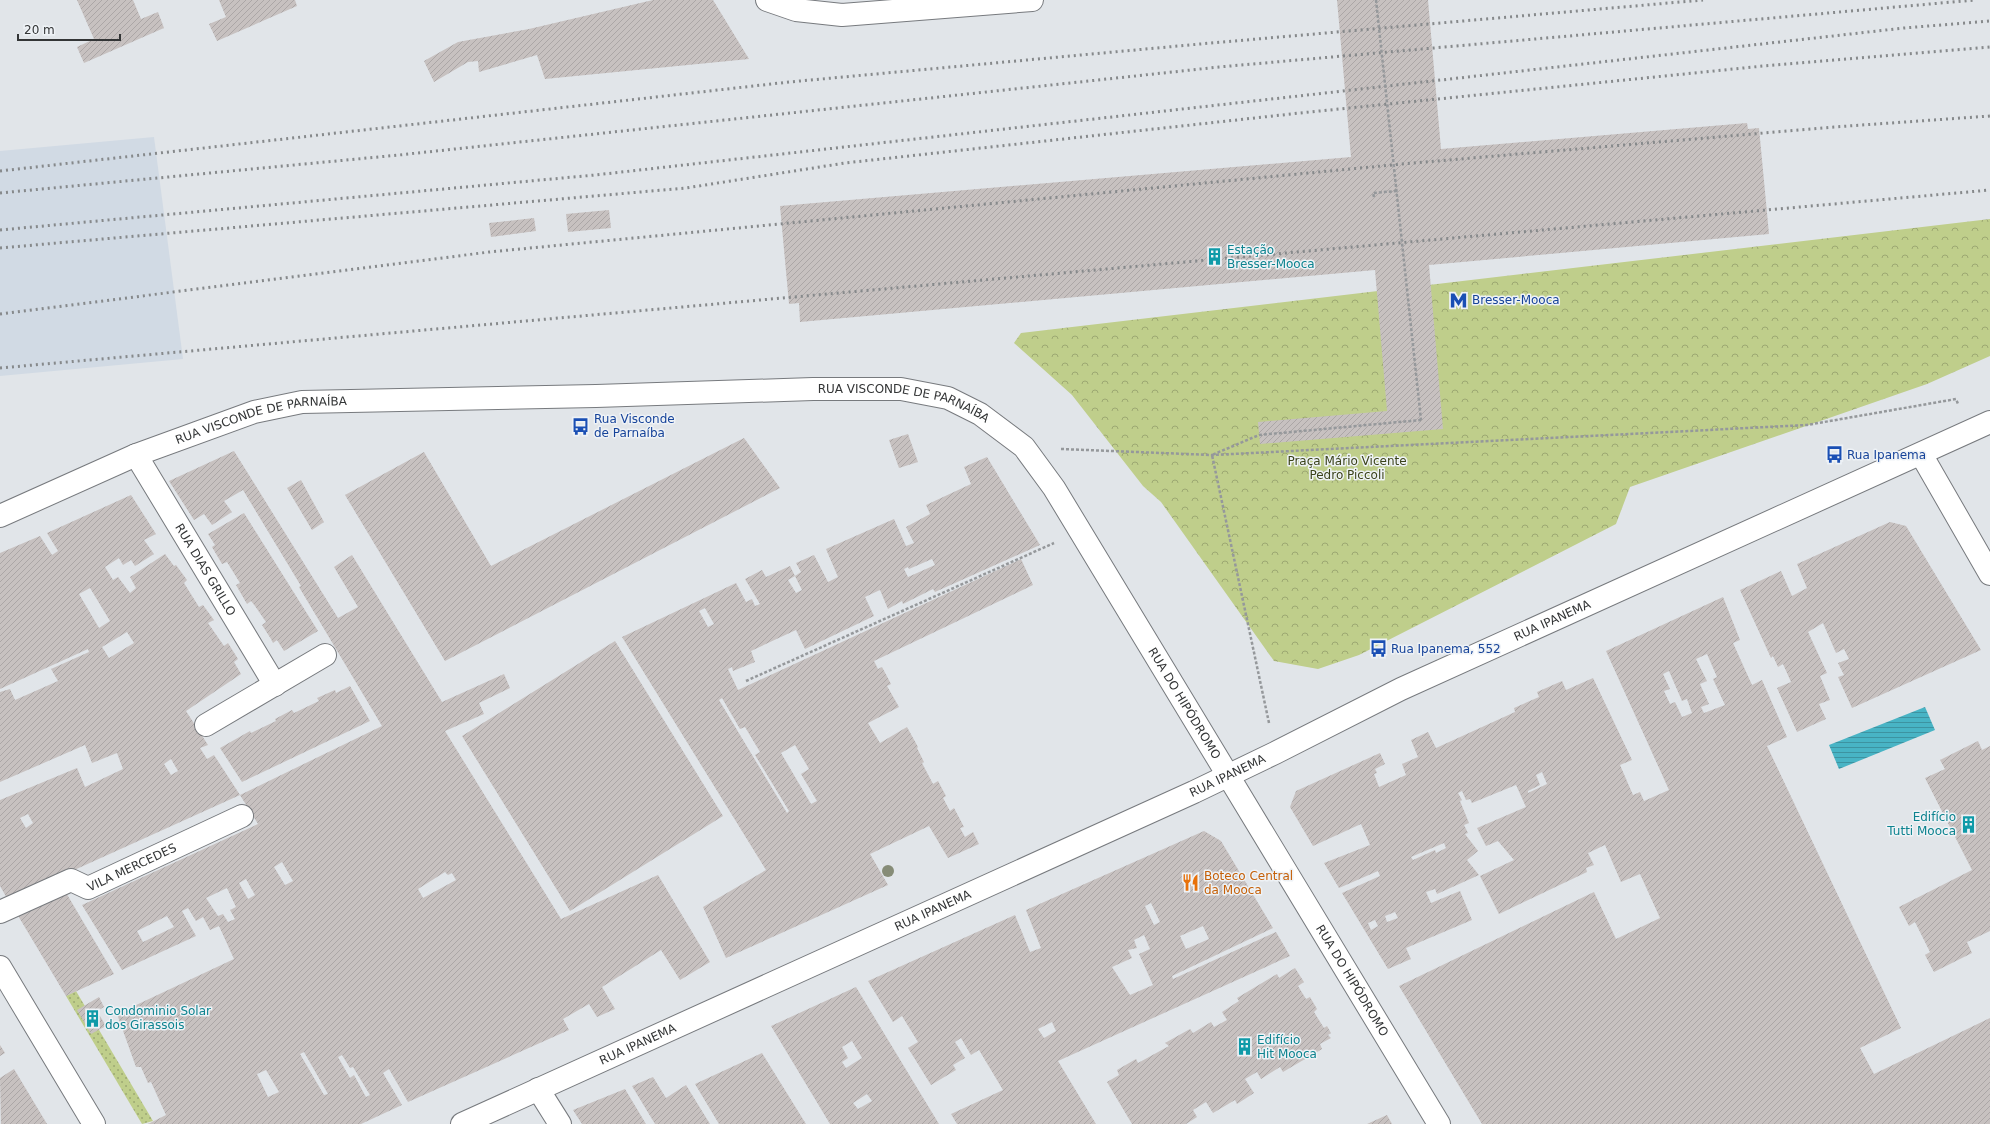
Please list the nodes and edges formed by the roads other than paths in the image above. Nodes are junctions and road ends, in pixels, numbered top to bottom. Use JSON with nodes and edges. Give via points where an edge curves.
{"nodes":[{"id":1,"x":767,"y":0,"type":"edge"},
{"id":2,"x":1032,"y":0,"type":"edge"},
{"id":3,"x":1990,"y":422,"type":"edge"},
{"id":4,"x":1920,"y":454,"type":"junction"},
{"id":5,"x":136,"y":455,"type":"junction"},
{"id":6,"x":1054,"y":488,"type":"joint"},
{"id":7,"x":0,"y":516,"type":"edge"},
{"id":8,"x":1990,"y":574,"type":"edge"},
{"id":9,"x":325,"y":655,"type":"dead end"},
{"id":10,"x":275,"y":685,"type":"junction"},
{"id":11,"x":206,"y":725,"type":"dead end"},
{"id":12,"x":1230,"y":775,"type":"junction"},
{"id":13,"x":242,"y":816,"type":"dead end"},
{"id":14,"x":0,"y":912,"type":"edge"},
{"id":15,"x":0,"y":967,"type":"edge"},
{"id":16,"x":538,"y":1089,"type":"junction"},
{"id":17,"x":94,"y":1124,"type":"edge"},
{"id":18,"x":462,"y":1124,"type":"edge"},
{"id":19,"x":560,"y":1124,"type":"edge"},
{"id":20,"x":1439,"y":1124,"type":"edge"}],
"edges":[{"from":1,"to":2,"type":"street","via":[[796,10],[842,15]]},
{"from":3,"to":4,"type":"street","name":"RUA IPANEMA"},
{"from":4,"to":8,"type":"street"},
{"from":4,"to":12,"type":"street","name":"RUA IPANEMA","via":[[1401,689]]},
{"from":5,"to":6,"type":"street","name":"RUA VISCONDE DE PARNAÍBA","via":[[254,412],[302,402],[901,389],[948,398],[980,414],[1024,447]]},
{"from":5,"to":7,"type":"street","name":"RUA VISCONDE DE PARNAÍBA"},
{"from":5,"to":10,"type":"street","name":"RUA DIAS GRILLO"},
{"from":6,"to":12,"type":"street","name":"RUA DO HIPÓDROMO"},
{"from":9,"to":10,"type":"street"},
{"from":10,"to":11,"type":"street"},
{"from":12,"to":16,"type":"street","name":"RUA IPANEMA"},
{"from":12,"to":20,"type":"street","name":"RUA DO HIPÓDROMO"},
{"from":13,"to":14,"type":"street","name":"VILA MERCEDES","via":[[88,888],[71,880]]},
{"from":15,"to":17,"type":"street"},
{"from":16,"to":18,"type":"street","name":"RUA IPANEMA"},
{"from":16,"to":19,"type":"street"}]}
